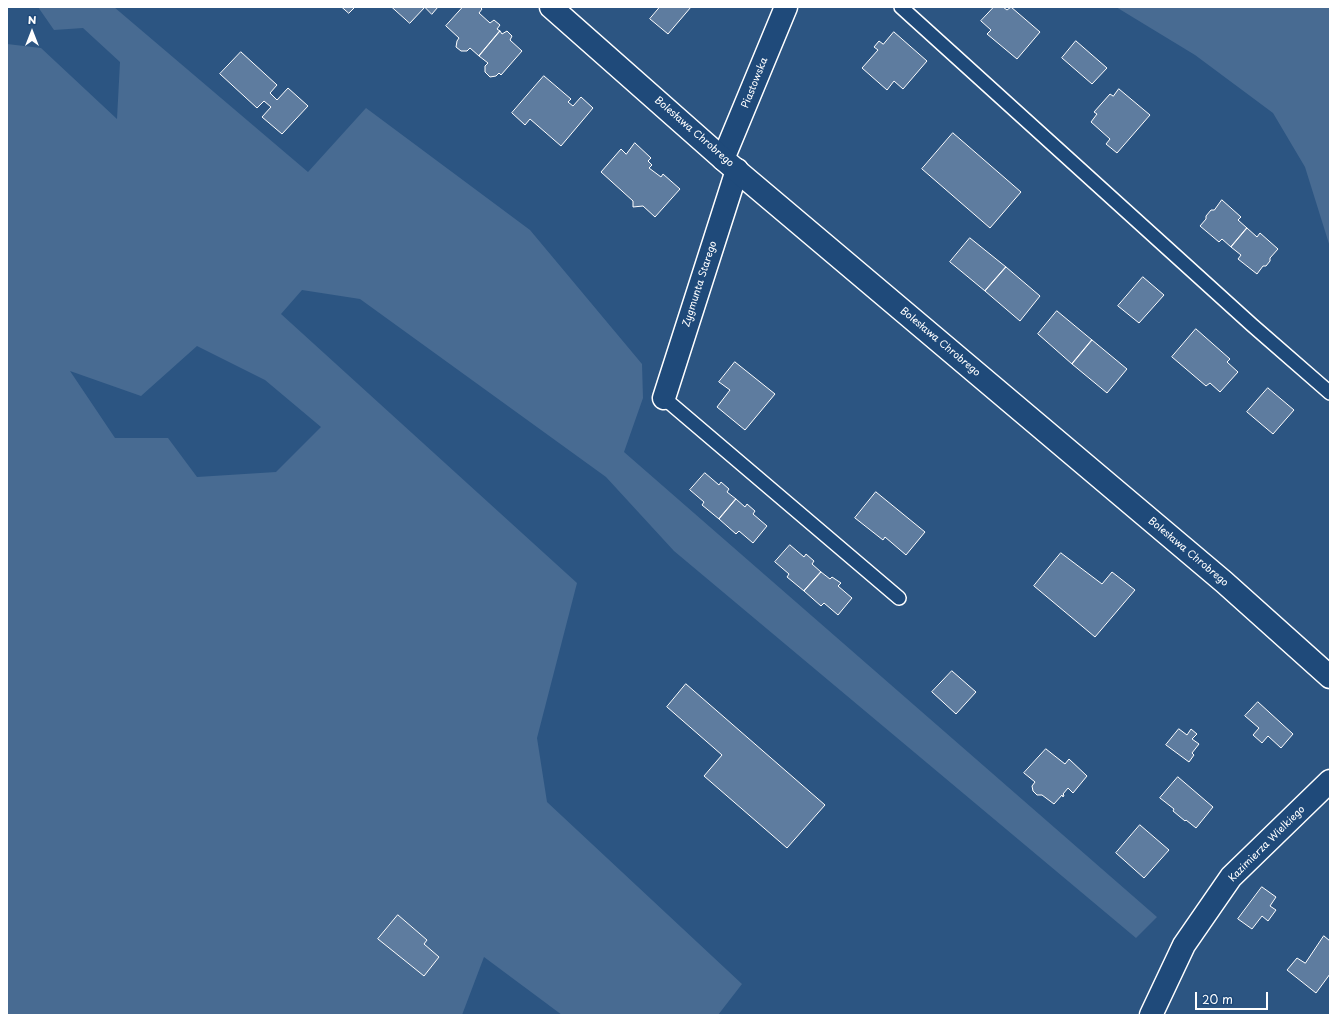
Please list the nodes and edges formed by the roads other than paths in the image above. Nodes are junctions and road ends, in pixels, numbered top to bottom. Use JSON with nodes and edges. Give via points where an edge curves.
{"nodes":[{"id":1,"x":551,"y":7,"type":"edge"},
{"id":2,"x":786,"y":7,"type":"edge"},
{"id":3,"x":901,"y":7,"type":"edge"},
{"id":4,"x":730,"y":164,"type":"junction"},
{"id":5,"x":1330,"y":393,"type":"edge"},
{"id":6,"x":664,"y":398,"type":"joint"},
{"id":7,"x":899,"y":598,"type":"dead end"},
{"id":8,"x":1330,"y":677,"type":"edge"},
{"id":9,"x":1330,"y":781,"type":"edge"},
{"id":10,"x":1151,"y":1015,"type":"edge"}],
"edges":[{"from":1,"to":4,"type":"street","name":"Bolesława Chrobrego"},
{"from":2,"to":4,"type":"street","name":"Piastowska"},
{"from":3,"to":5,"type":"lane"},
{"from":4,"to":6,"type":"street","name":"Zygmunta Starego"},
{"from":4,"to":8,"type":"street","name":"Bolesława Chrobrego","via":[[1224,582]]},
{"from":6,"to":7,"type":"lane"},
{"from":9,"to":10,"type":"street","name":"Kazimierza Wielkiego","via":[[1231,877],[1184,945]]}]}
